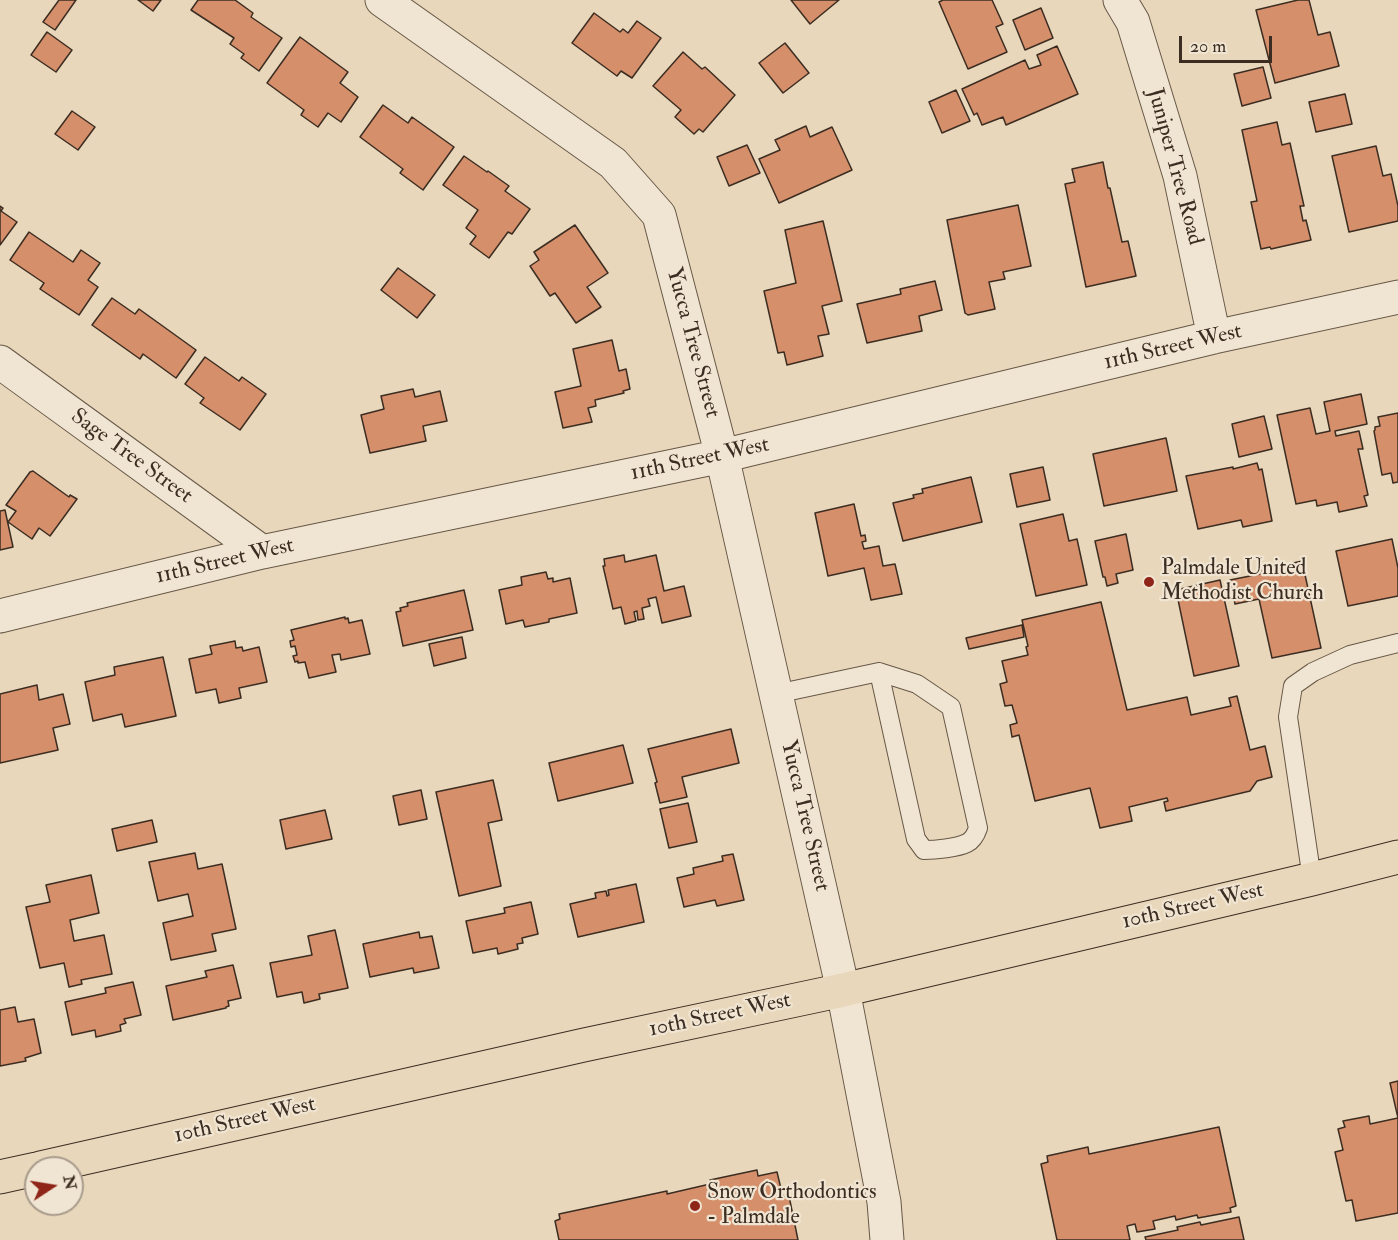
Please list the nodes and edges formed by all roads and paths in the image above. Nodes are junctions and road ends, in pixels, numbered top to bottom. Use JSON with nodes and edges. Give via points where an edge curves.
{"nodes":[{"id":1,"x":382,"y":0,"type":"edge"},
{"id":2,"x":1120,"y":0,"type":"edge"},
{"id":3,"x":1398,"y":297,"type":"edge"},
{"id":4,"x":1214,"y":337,"type":"junction"},
{"id":5,"x":0,"y":362,"type":"edge"},
{"id":6,"x":722,"y":456,"type":"junction"},
{"id":7,"x":262,"y":552,"type":"junction"},
{"id":8,"x":0,"y":616,"type":"edge"},
{"id":9,"x":1398,"y":643,"type":"edge"},
{"id":10,"x":879,"y":672,"type":"junction"},
{"id":11,"x":776,"y":694,"type":"junction"},
{"id":12,"x":1398,"y":857,"type":"edge"},
{"id":13,"x":1312,"y":879,"type":"junction"},
{"id":14,"x":843,"y":990,"type":"junction"},
{"id":15,"x":84,"y":1158,"type":"edge"},
{"id":16,"x":24,"y":1171,"type":"edge"},
{"id":17,"x":0,"y":1177,"type":"edge"},
{"id":18,"x":887,"y":1240,"type":"edge"}],
"edges":[{"from":1,"to":6,"type":"street","name":"Yucca Tree Street","via":[[613,163],[659,214]]},
{"from":2,"to":4,"type":"street","name":"Juniper Tree Road","via":[[1133,22],[1180,176]]},
{"from":3,"to":4,"type":"street","name":"11th Street West"},
{"from":4,"to":6,"type":"street","name":"11th Street West"},
{"from":5,"to":7,"type":"street","name":"Sage Tree Street"},
{"from":6,"to":7,"type":"street","name":"11th Street West"},
{"from":6,"to":11,"type":"street","name":"Yucca Tree Street"},
{"from":7,"to":8,"type":"street","name":"11th Street West"},
{"from":9,"to":13,"type":"lane","via":[[1350,655],[1293,686],[1288,717]]},
{"from":10,"to":10,"type":"lane","via":[[916,840],[924,850],[968,843],[978,828],[951,707],[917,684]]},
{"from":10,"to":11,"type":"lane"},
{"from":11,"to":14,"type":"street","name":"Yucca Tree Street"},
{"from":12,"to":13,"type":"main road","name":"10th Street West"},
{"from":13,"to":14,"type":"main road","name":"10th Street West"},
{"from":14,"to":15,"type":"main road","name":"10th Street West"},
{"from":14,"to":18,"type":"street","name":"Yucca Tree Street","via":[[884,1202]]},
{"from":16,"to":17,"type":"main road","name":"10th Street West"}]}
